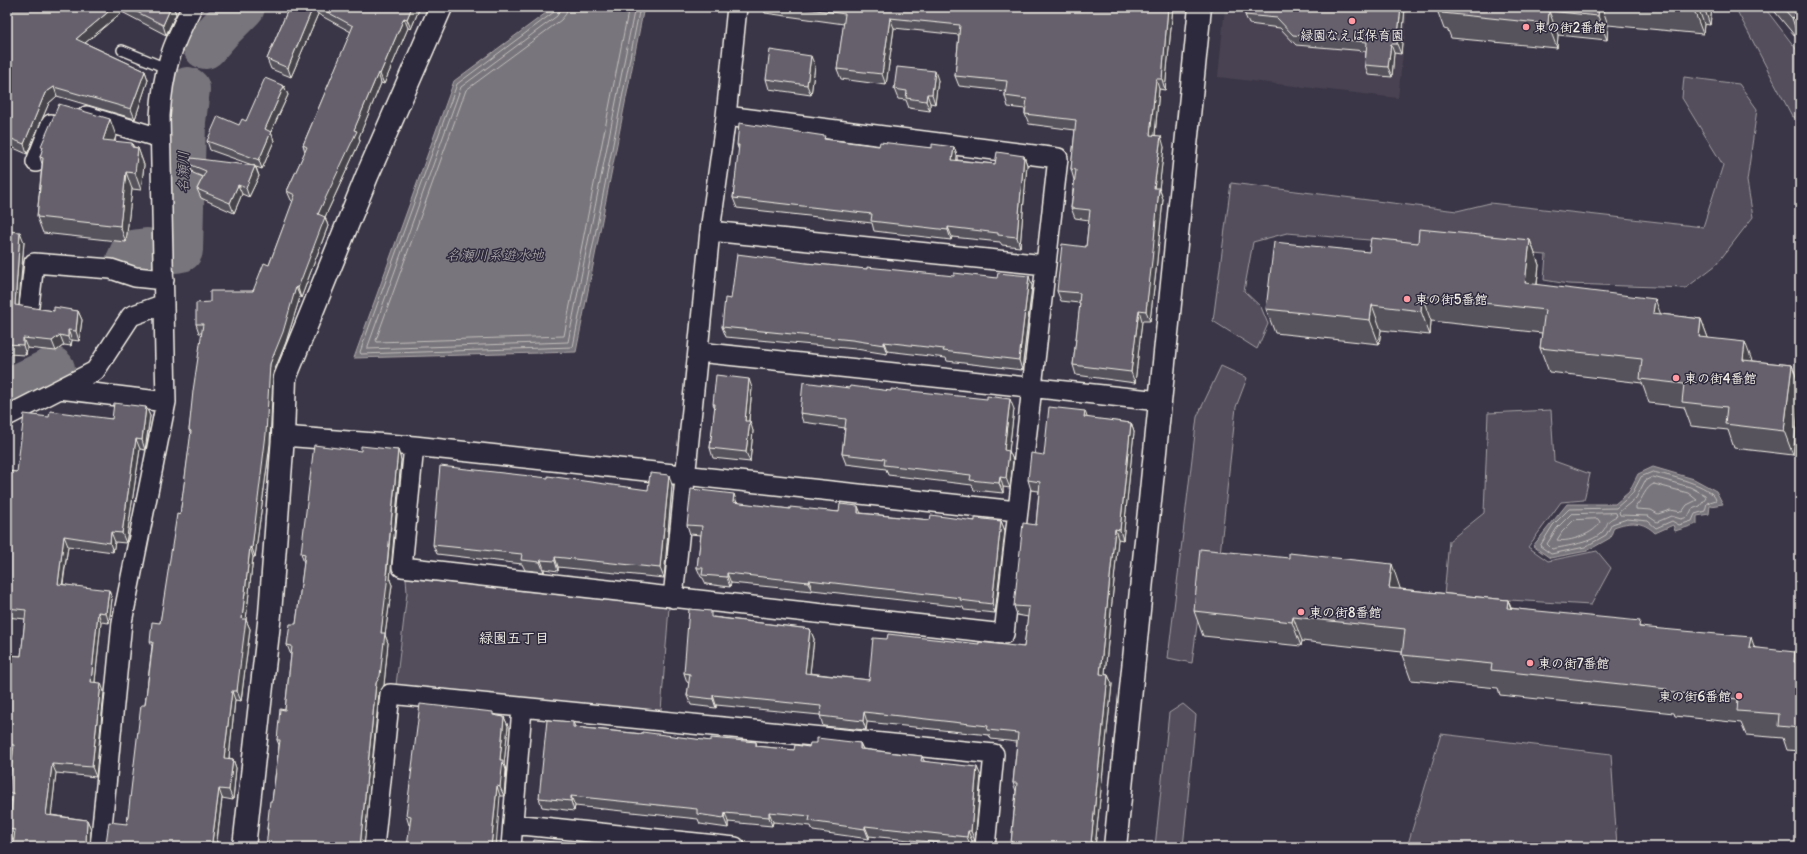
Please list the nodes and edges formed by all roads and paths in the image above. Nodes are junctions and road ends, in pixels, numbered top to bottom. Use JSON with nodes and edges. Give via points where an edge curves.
{"nodes":[{"id":1,"x":192,"y":7,"type":"edge"},
{"id":2,"x":441,"y":7,"type":"edge"},
{"id":3,"x":737,"y":7,"type":"edge"},
{"id":4,"x":1200,"y":7,"type":"edge"},
{"id":5,"x":122,"y":50,"type":"dead end"},
{"id":6,"x":166,"y":68,"type":"junction"},
{"id":7,"x":726,"y":116,"type":"junction"},
{"id":8,"x":160,"y":138,"type":"junction"},
{"id":9,"x":36,"y":162,"type":"dead end"},
{"id":10,"x":710,"y":232,"type":"junction"},
{"id":11,"x":1046,"y":265,"type":"junction"},
{"id":12,"x":164,"y":280,"type":"junction"},
{"id":13,"x":164,"y":304,"type":"junction"},
{"id":14,"x":29,"y":306,"type":"edge"},
{"id":15,"x":698,"y":352,"type":"junction"},
{"id":16,"x":1032,"y":387,"type":"junction"},
{"id":17,"x":60,"y":389,"type":"junction"},
{"id":18,"x":1160,"y":400,"type":"junction"},
{"id":19,"x":166,"y":402,"type":"junction"},
{"id":20,"x":7,"y":416,"type":"edge"},
{"id":21,"x":283,"y":436,"type":"junction"},
{"id":22,"x":414,"y":446,"type":"junction"},
{"id":23,"x":685,"y":474,"type":"junction"},
{"id":24,"x":1018,"y":511,"type":"junction"},
{"id":25,"x":673,"y":598,"type":"junction"},
{"id":26,"x":522,"y":708,"type":"junction"},
{"id":27,"x":513,"y":824,"type":"junction"},
{"id":28,"x":100,"y":847,"type":"edge"},
{"id":29,"x":244,"y":847,"type":"edge"},
{"id":30,"x":374,"y":847,"type":"edge"},
{"id":31,"x":511,"y":847,"type":"edge"},
{"id":32,"x":735,"y":847,"type":"edge"},
{"id":33,"x":985,"y":847,"type":"edge"},
{"id":34,"x":1115,"y":847,"type":"edge"}],
"edges":[{"from":1,"to":6,"type":"street","via":[[175,40]]},
{"from":2,"to":21,"type":"street","via":[[367,176],[285,378]]},
{"from":3,"to":7,"type":"street"},
{"from":4,"to":18,"type":"street"},
{"from":5,"to":6,"type":"lane"},
{"from":6,"to":8,"type":"street","via":[[161,92]]},
{"from":7,"to":10,"type":"street"},
{"from":7,"to":11,"type":"street","via":[[1058,158]]},
{"from":8,"to":9,"type":"street","via":[[66,109]]},
{"from":8,"to":12,"type":"street"},
{"from":10,"to":11,"type":"street"},
{"from":10,"to":15,"type":"street"},
{"from":11,"to":16,"type":"street"},
{"from":12,"to":13,"type":"street"},
{"from":12,"to":14,"type":"street","via":[[135,277],[111,269],[34,263]]},
{"from":13,"to":17,"type":"street","via":[[131,316],[95,371]]},
{"from":13,"to":19,"type":"street"},
{"from":15,"to":16,"type":"street"},
{"from":15,"to":23,"type":"street"},
{"from":16,"to":18,"type":"street"},
{"from":16,"to":24,"type":"street"},
{"from":17,"to":19,"type":"street"},
{"from":17,"to":20,"type":"street"},
{"from":18,"to":34,"type":"street"},
{"from":19,"to":28,"type":"street","via":[[122,622]]},
{"from":21,"to":22,"type":"street"},
{"from":21,"to":29,"type":"street","via":[[270,614]]},
{"from":22,"to":23,"type":"street"},
{"from":22,"to":25,"type":"street","via":[[402,567]]},
{"from":23,"to":24,"type":"street"},
{"from":23,"to":25,"type":"street"},
{"from":24,"to":25,"type":"street","via":[[1004,634]]},
{"from":26,"to":27,"type":"street"},
{"from":26,"to":30,"type":"street","via":[[390,694]]},
{"from":26,"to":33,"type":"street","via":[[994,754]]},
{"from":27,"to":31,"type":"street"},
{"from":27,"to":32,"type":"street"}]}
